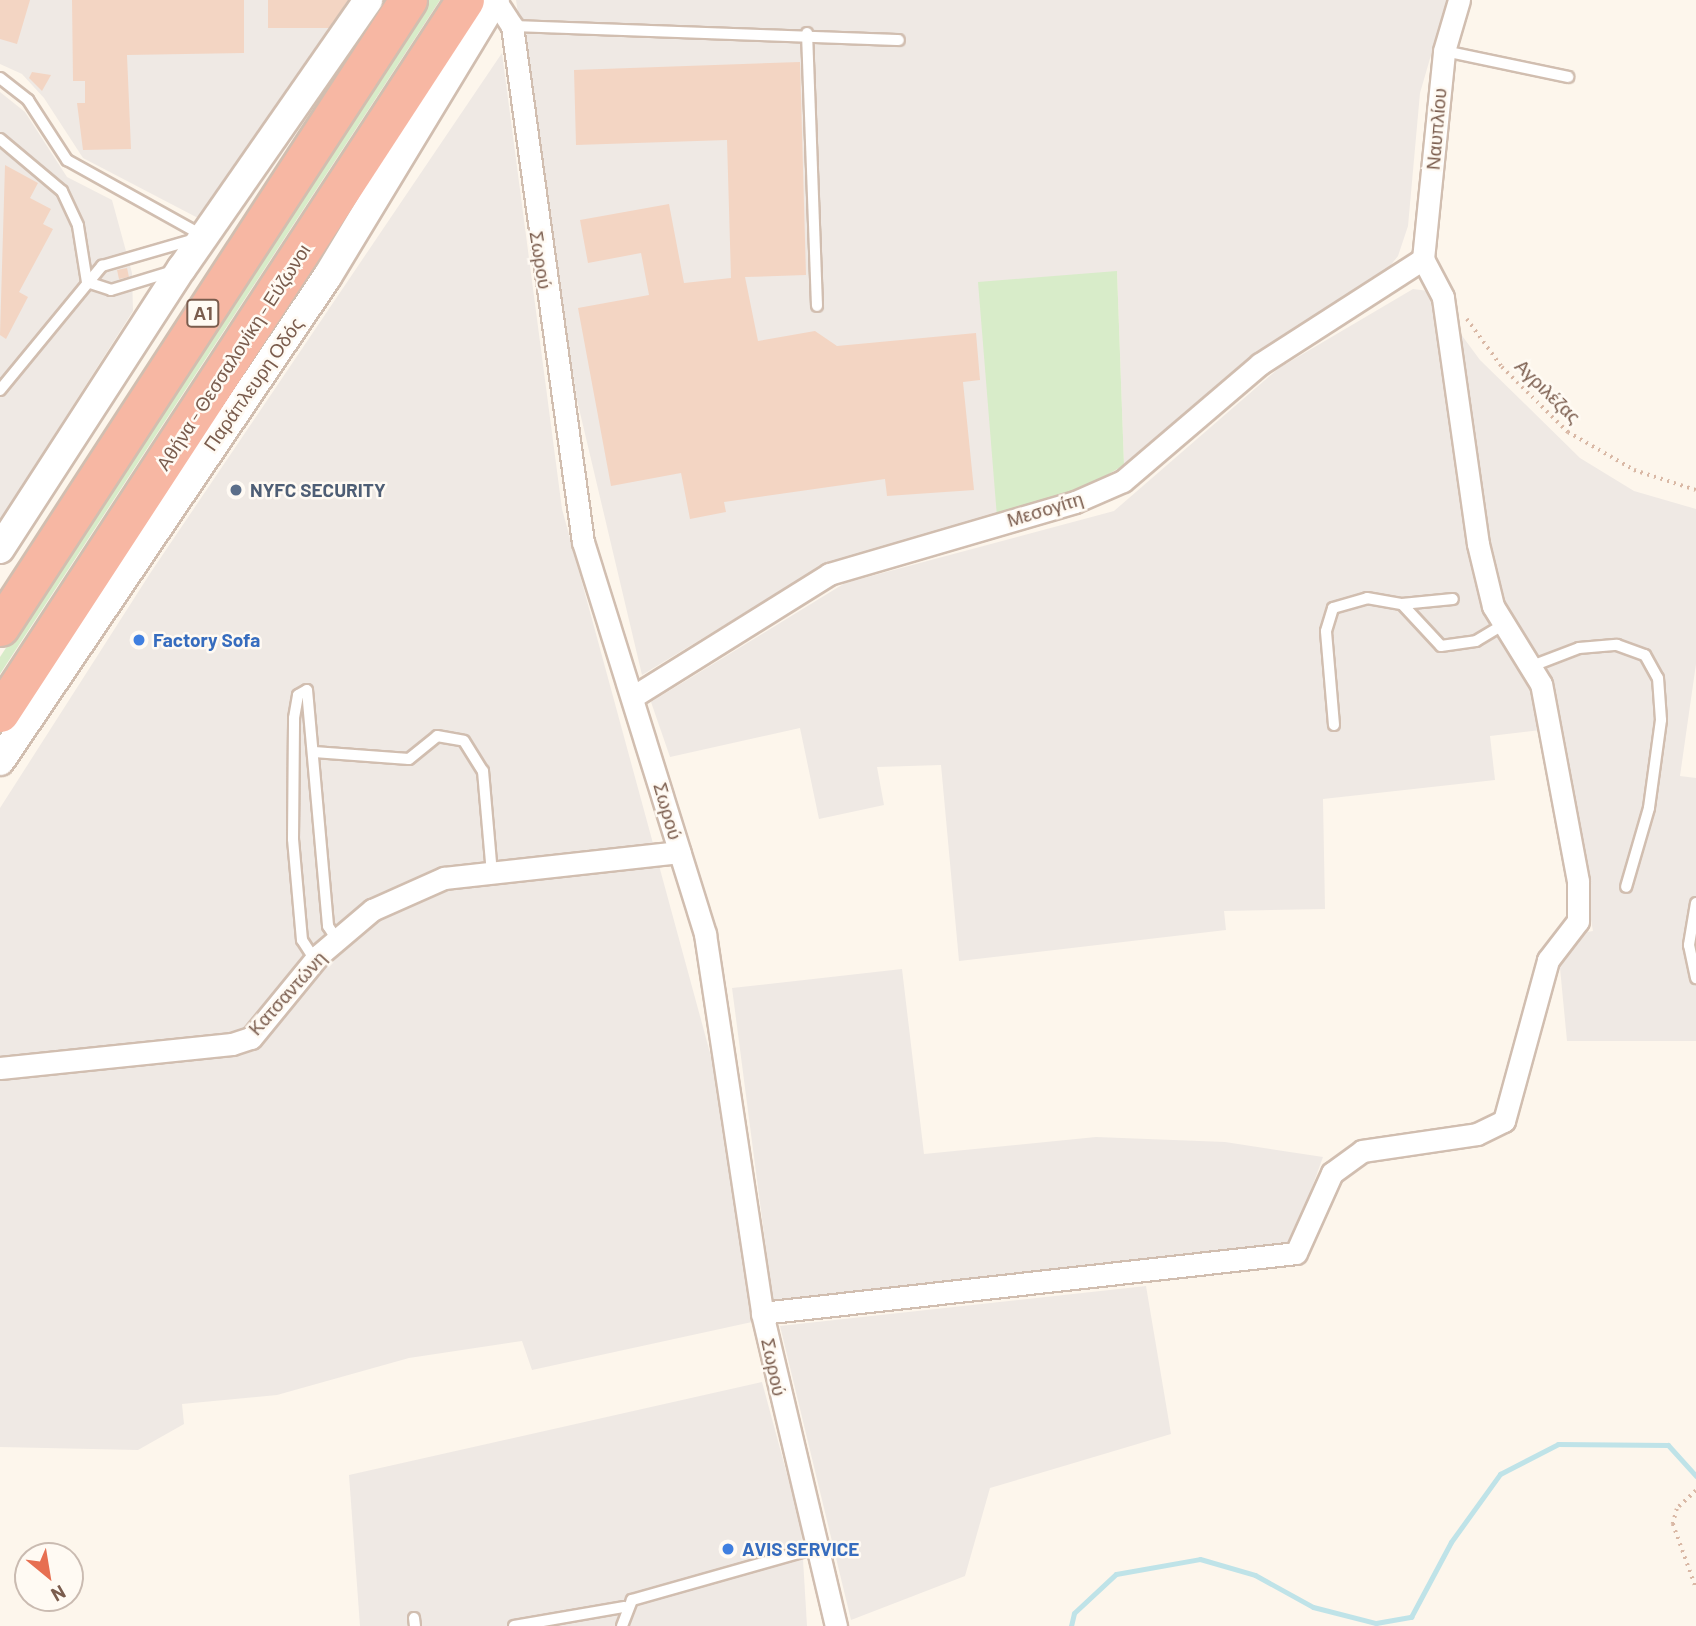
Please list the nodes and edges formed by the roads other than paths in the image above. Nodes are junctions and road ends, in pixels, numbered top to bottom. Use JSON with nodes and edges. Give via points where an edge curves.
{"nodes":[{"id":1,"x":368,"y":0,"type":"edge"},
{"id":2,"x":408,"y":0,"type":"edge"},
{"id":3,"x":465,"y":0,"type":"edge"},
{"id":4,"x":495,"y":0,"type":"edge"},
{"id":5,"x":1459,"y":0,"type":"edge"},
{"id":6,"x":512,"y":26,"type":"junction"},
{"id":7,"x":807,"y":33,"type":"junction"},
{"id":8,"x":899,"y":40,"type":"dead end"},
{"id":9,"x":1444,"y":51,"type":"junction"},
{"id":10,"x":1569,"y":77,"type":"dead end"},
{"id":11,"x":0,"y":78,"type":"edge"},
{"id":12,"x":0,"y":139,"type":"edge"},
{"id":13,"x":205,"y":236,"type":"junction"},
{"id":14,"x":1423,"y":260,"type":"junction"},
{"id":15,"x":183,"y":268,"type":"junction"},
{"id":16,"x":87,"y":282,"type":"junction"},
{"id":17,"x":817,"y":306,"type":"dead end"},
{"id":18,"x":0,"y":390,"type":"edge"},
{"id":19,"x":0,"y":549,"type":"edge"},
{"id":20,"x":1453,"y":599,"type":"dead end"},
{"id":21,"x":1402,"y":604,"type":"junction"},
{"id":22,"x":1504,"y":624,"type":"junction"},
{"id":23,"x":0,"y":627,"type":"edge"},
{"id":24,"x":1532,"y":666,"type":"junction"},
{"id":25,"x":634,"y":696,"type":"junction"},
{"id":26,"x":0,"y":713,"type":"edge"},
{"id":27,"x":1334,"y":725,"type":"dead end"},
{"id":28,"x":314,"y":752,"type":"junction"},
{"id":29,"x":0,"y":761,"type":"edge"},
{"id":30,"x":680,"y":852,"type":"junction"},
{"id":31,"x":492,"y":874,"type":"junction"},
{"id":32,"x":1626,"y":887,"type":"dead end"},
{"id":33,"x":1696,"y":903,"type":"edge"},
{"id":34,"x":337,"y":940,"type":"junction"},
{"id":35,"x":315,"y":960,"type":"junction"},
{"id":36,"x":1696,"y":978,"type":"edge"},
{"id":37,"x":0,"y":1068,"type":"edge"},
{"id":38,"x":762,"y":1313,"type":"junction"},
{"id":39,"x":821,"y":1546,"type":"junction"},
{"id":40,"x":624,"y":1607,"type":"junction"},
{"id":41,"x":514,"y":1626,"type":"edge"},
{"id":42,"x":622,"y":1626,"type":"edge"},
{"id":43,"x":836,"y":1626,"type":"edge"}],
"edges":[{"from":1,"to":13,"type":"street"},
{"from":2,"to":23,"type":"highway","number":"Α1"},
{"from":3,"to":26,"type":"highway","name":"Αθήνα - Θεσσαλονίκη - Εύζωνοι","number":"Α1"},
{"from":4,"to":6,"type":"street","name":"Σωρού"},
{"from":4,"to":29,"type":"street","name":"Παράπλευρη Οδός","via":[[327,277]]},
{"from":5,"to":9,"type":"street","name":"Ναυπλίου"},
{"from":6,"to":7,"type":"lane","via":[[571,32]]},
{"from":6,"to":25,"type":"street","name":"Σωρού","via":[[583,542]]},
{"from":7,"to":8,"type":"lane"},
{"from":7,"to":17,"type":"lane"},
{"from":9,"to":10,"type":"lane"},
{"from":9,"to":14,"type":"street","name":"Ναυπλίου"},
{"from":11,"to":13,"type":"lane","via":[[29,100],[67,160]]},
{"from":12,"to":16,"type":"lane","via":[[62,191],[78,226]]},
{"from":13,"to":15,"type":"street"},
{"from":13,"to":16,"type":"lane","via":[[102,266]]},
{"from":14,"to":22,"type":"street","via":[[1443,297],[1478,544],[1493,606]]},
{"from":14,"to":25,"type":"street","name":"Μεσογίτη","via":[[1260,363],[1123,481],[1075,502],[829,574]]},
{"from":15,"to":16,"type":"lane","via":[[111,290]]},
{"from":15,"to":19,"type":"street"},
{"from":16,"to":18,"type":"lane"},
{"from":20,"to":21,"type":"lane"},
{"from":21,"to":22,"type":"lane","via":[[1441,646],[1476,641]]},
{"from":21,"to":27,"type":"lane","via":[[1367,598],[1333,608],[1326,631]]},
{"from":22,"to":24,"type":"street"},
{"from":24,"to":32,"type":"lane","via":[[1579,648],[1617,645],[1645,655],[1657,678],[1661,720],[1649,808]]},
{"from":24,"to":38,"type":"street","via":[[1548,707],[1578,881],[1578,921],[1548,960],[1504,1121],[1477,1134],[1362,1151],[1332,1172],[1296,1253]]},
{"from":25,"to":30,"type":"street","name":"Σωρού"},
{"from":28,"to":31,"type":"lane","via":[[410,759],[437,736],[464,741],[483,771]]},
{"from":28,"to":34,"type":"lane","via":[[328,926]]},
{"from":28,"to":35,"type":"lane","via":[[307,690],[298,695],[293,718],[293,839],[302,940]]},
{"from":30,"to":31,"type":"street","name":"Κατσαντώνη"},
{"from":30,"to":38,"type":"street","name":"Σωρού","via":[[705,934],[733,1086]]},
{"from":31,"to":34,"type":"street","name":"Κατσαντώνη","via":[[444,878],[373,910]]},
{"from":33,"to":36,"type":"lane","via":[[1689,945]]},
{"from":34,"to":35,"type":"street","name":"Κατσαντώνη"},
{"from":35,"to":37,"type":"street","name":"Κατσαντώνη","via":[[251,1038]]},
{"from":38,"to":39,"type":"street","name":"Σωρού"},
{"from":39,"to":40,"type":"lane","via":[[648,1594]]},
{"from":39,"to":43,"type":"street","name":"Σωρού"},
{"from":40,"to":41,"type":"lane"},
{"from":40,"to":42,"type":"lane"}]}
